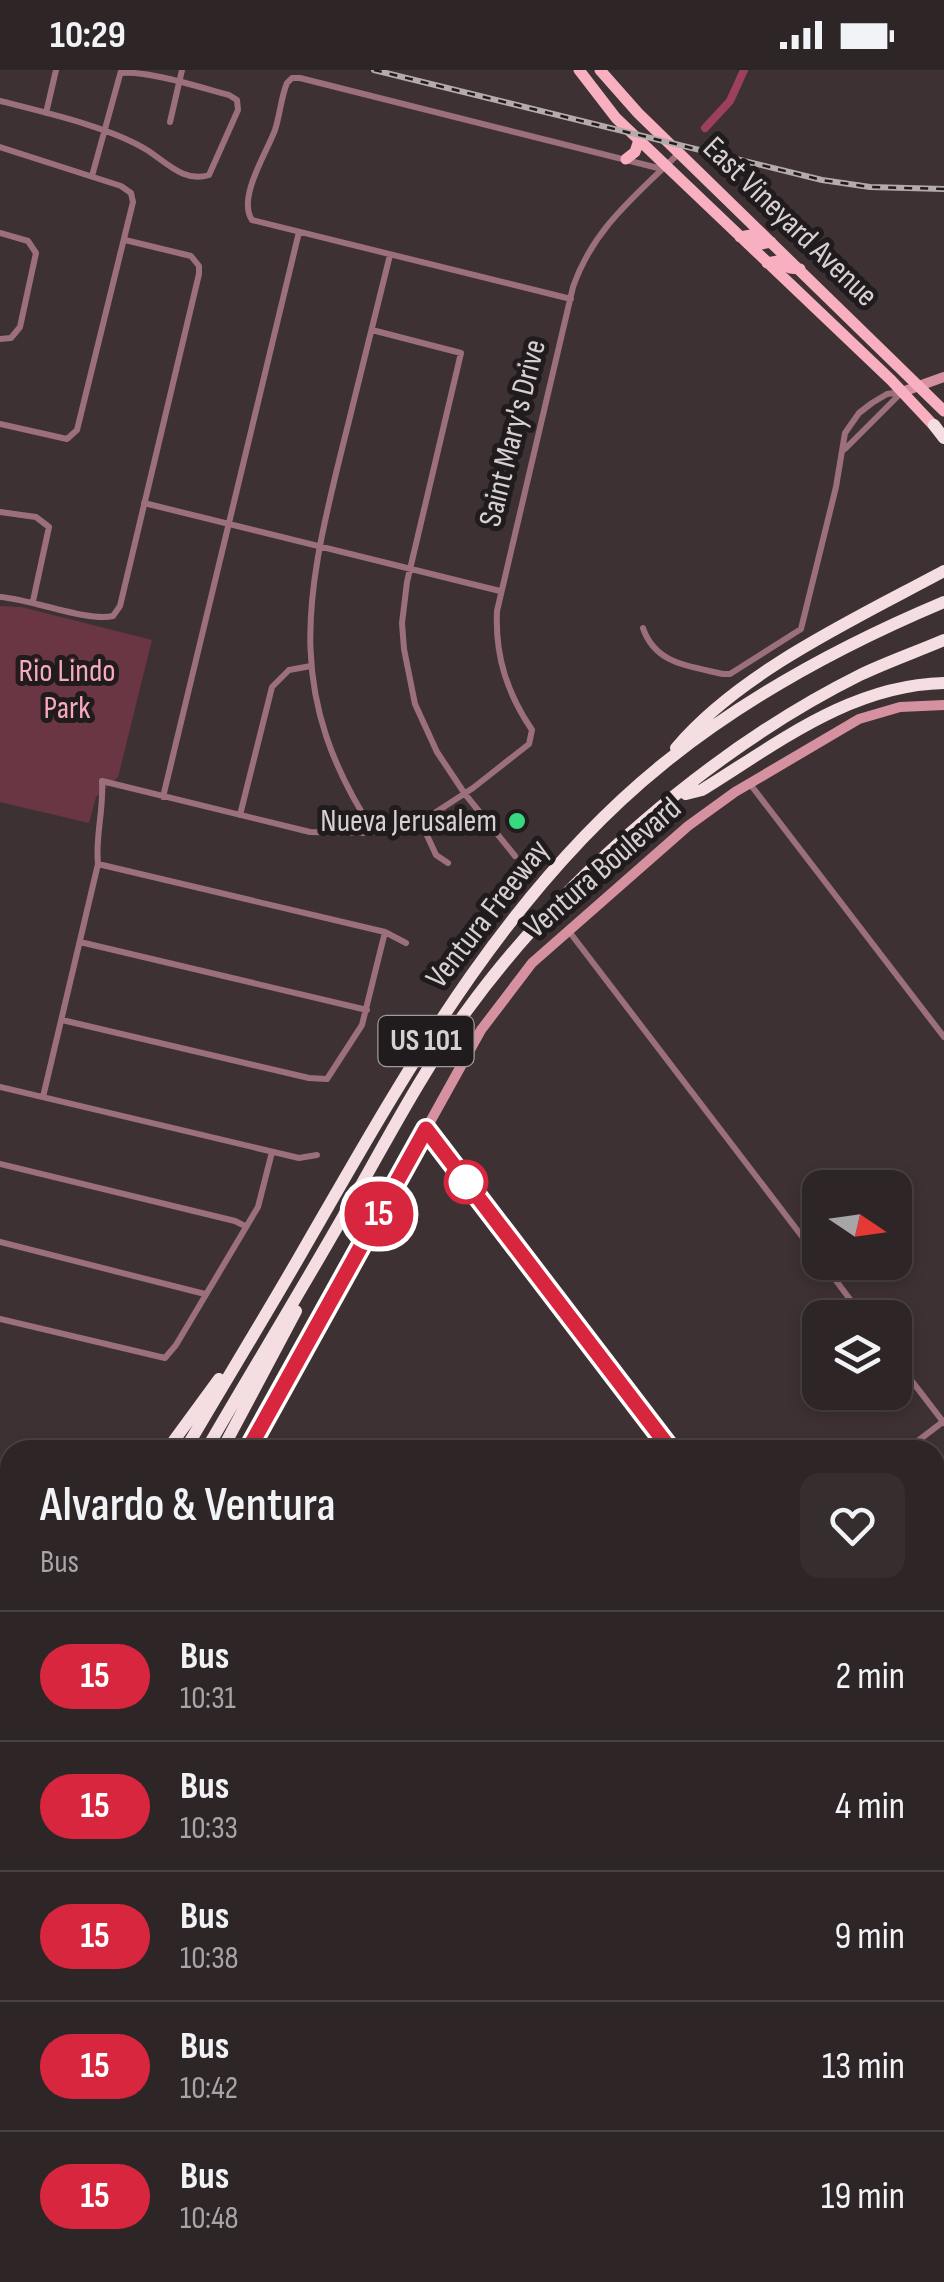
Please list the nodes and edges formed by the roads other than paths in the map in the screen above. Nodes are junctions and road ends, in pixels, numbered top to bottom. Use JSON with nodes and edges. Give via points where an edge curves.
{"nodes":[{"id":1,"x":56,"y":70,"type":"edge"},
{"id":2,"x":182,"y":70,"type":"edge"},
{"id":3,"x":579,"y":70,"type":"edge"},
{"id":4,"x":600,"y":70,"type":"edge"},
{"id":5,"x":612,"y":70,"type":"edge"},
{"id":6,"x":121,"y":71,"type":"edge"},
{"id":7,"x":180,"y":82,"type":"junction"},
{"id":8,"x":611,"y":84,"type":"junction"},
{"id":9,"x":0,"y":101,"type":"edge"},
{"id":10,"x":46,"y":112,"type":"junction"},
{"id":11,"x":170,"y":122,"type":"dead end"},
{"id":12,"x":105,"y":133,"type":"junction"},
{"id":13,"x":640,"y":140,"type":"junction"},
{"id":14,"x":0,"y":147,"type":"edge"},
{"id":15,"x":679,"y":153,"type":"junction"},
{"id":16,"x":626,"y":159,"type":"junction"},
{"id":17,"x":664,"y":168,"type":"junction"},
{"id":18,"x":92,"y":176,"type":"junction"},
{"id":19,"x":299,"y":232,"type":"junction"},
{"id":20,"x":0,"y":233,"type":"edge"},
{"id":21,"x":740,"y":237,"type":"junction"},
{"id":22,"x":124,"y":240,"type":"junction"},
{"id":23,"x":772,"y":242,"type":"junction"},
{"id":24,"x":390,"y":255,"type":"junction"},
{"id":25,"x":767,"y":264,"type":"junction"},
{"id":26,"x":800,"y":269,"type":"junction"},
{"id":27,"x":571,"y":299,"type":"junction"},
{"id":28,"x":372,"y":330,"type":"junction"},
{"id":29,"x":3,"y":340,"type":"edge"},
{"id":30,"x":944,"y":378,"type":"edge"},
{"id":31,"x":918,"y":384,"type":"junction"},
{"id":32,"x":900,"y":390,"type":"junction"},
{"id":33,"x":944,"y":411,"type":"edge"},
{"id":34,"x":0,"y":424,"type":"edge"},
{"id":35,"x":941,"y":433,"type":"edge"},
{"id":36,"x":844,"y":450,"type":"junction"},
{"id":37,"x":144,"y":504,"type":"junction"},
{"id":38,"x":0,"y":512,"type":"edge"},
{"id":39,"x":228,"y":524,"type":"junction"},
{"id":40,"x":318,"y":547,"type":"junction"},
{"id":41,"x":410,"y":569,"type":"junction"},
{"id":42,"x":944,"y":570,"type":"edge"},
{"id":43,"x":500,"y":591,"type":"junction"},
{"id":44,"x":0,"y":597,"type":"edge"},
{"id":45,"x":33,"y":601,"type":"junction"},
{"id":46,"x":944,"y":602,"type":"edge"},
{"id":47,"x":643,"y":628,"type":"dead end"},
{"id":48,"x":944,"y":640,"type":"edge"},
{"id":49,"x":310,"y":666,"type":"junction"},
{"id":50,"x":944,"y":683,"type":"edge"},
{"id":51,"x":944,"y":705,"type":"edge"},
{"id":52,"x":662,"y":765,"type":"junction"},
{"id":53,"x":750,"y":783,"type":"junction"},
{"id":54,"x":465,"y":794,"type":"junction"},
{"id":55,"x":163,"y":797,"type":"junction"},
{"id":56,"x":674,"y":798,"type":"junction"},
{"id":57,"x":240,"y":816,"type":"junction"},
{"id":58,"x":420,"y":820,"type":"junction"},
{"id":59,"x":374,"y":832,"type":"junction"},
{"id":60,"x":515,"y":856,"type":"dead end"},
{"id":61,"x":448,"y":863,"type":"dead end"},
{"id":62,"x":98,"y":864,"type":"junction"},
{"id":63,"x":568,"y":930,"type":"junction"},
{"id":64,"x":385,"y":932,"type":"junction"},
{"id":65,"x":80,"y":942,"type":"junction"},
{"id":66,"x":406,"y":943,"type":"dead end"},
{"id":67,"x":367,"y":1010,"type":"junction"},
{"id":68,"x":62,"y":1020,"type":"junction"},
{"id":69,"x":944,"y":1037,"type":"edge"},
{"id":70,"x":0,"y":1087,"type":"edge"},
{"id":71,"x":43,"y":1097,"type":"junction"},
{"id":72,"x":426,"y":1129,"type":"junction"},
{"id":73,"x":272,"y":1152,"type":"junction"},
{"id":74,"x":317,"y":1155,"type":"dead end"},
{"id":75,"x":0,"y":1164,"type":"edge"},
{"id":76,"x":245,"y":1226,"type":"junction"},
{"id":77,"x":802,"y":1236,"type":"edge"},
{"id":78,"x":0,"y":1242,"type":"edge"},
{"id":79,"x":322,"y":1253,"type":"junction"},
{"id":80,"x":835,"y":1280,"type":"edge"},
{"id":81,"x":205,"y":1294,"type":"junction"},
{"id":82,"x":850,"y":1300,"type":"edge"},
{"id":83,"x":0,"y":1319,"type":"edge"},
{"id":84,"x":241,"y":1355,"type":"junction"},
{"id":85,"x":912,"y":1380,"type":"edge"},
{"id":86,"x":944,"y":1422,"type":"edge"},
{"id":87,"x":175,"y":1440,"type":"edge"},
{"id":88,"x":191,"y":1440,"type":"edge"},
{"id":89,"x":212,"y":1440,"type":"edge"},
{"id":90,"x":228,"y":1440,"type":"edge"},
{"id":91,"x":254,"y":1440,"type":"edge"},
{"id":92,"x":663,"y":1440,"type":"edge"},
{"id":93,"x":920,"y":1440,"type":"edge"}],
"edges":[{"from":1,"to":10,"type":"street"},
{"from":2,"to":7,"type":"street"},
{"from":3,"to":13,"type":"main road","name":"East Vineyard Avenue"},
{"from":4,"to":8,"type":"main road","name":"East Vineyard Avenue"},
{"from":5,"to":8,"type":"main road"},
{"from":6,"to":7,"type":"street"},
{"from":6,"to":12,"type":"street"},
{"from":7,"to":11,"type":"street"},
{"from":7,"to":12,"type":"street","via":[[238,102],[207,176],[180,172]]},
{"from":8,"to":15,"type":"main road","name":"East Vineyard Avenue"},
{"from":9,"to":10,"type":"street"},
{"from":10,"to":12,"type":"street"},
{"from":12,"to":18,"type":"street"},
{"from":13,"to":16,"type":"main road"},
{"from":13,"to":17,"type":"main road","name":"East Vineyard Avenue"},
{"from":14,"to":18,"type":"street"},
{"from":15,"to":17,"type":"street","name":"Saint Mary's Drive"},
{"from":15,"to":23,"type":"main road","name":"East Vineyard Avenue"},
{"from":16,"to":17,"type":"street"},
{"from":16,"to":19,"type":"street","via":[[295,77],[285,86],[247,207],[255,221]]},
{"from":17,"to":21,"type":"main road","name":"East Vineyard Avenue"},
{"from":17,"to":27,"type":"street","name":"Saint Mary's Drive","via":[[591,244]]},
{"from":18,"to":22,"type":"street","via":[[130,193]]},
{"from":19,"to":24,"type":"street"},
{"from":19,"to":39,"type":"street"},
{"from":20,"to":29,"type":"street","via":[[35,249],[20,328]]},
{"from":21,"to":23,"type":"main road"},
{"from":21,"to":25,"type":"main road","name":"East Vineyard Avenue"},
{"from":22,"to":34,"type":"street","via":[[79,426],[67,439]]},
{"from":22,"to":37,"type":"street","via":[[192,256],[199,266]]},
{"from":23,"to":26,"type":"main road","name":"East Vineyard Avenue"},
{"from":24,"to":27,"type":"street"},
{"from":24,"to":28,"type":"street"},
{"from":25,"to":26,"type":"main road"},
{"from":25,"to":32,"type":"main road","name":"East Vineyard Avenue"},
{"from":26,"to":31,"type":"main road","name":"East Vineyard Avenue"},
{"from":27,"to":43,"type":"street","name":"Saint Mary's Drive"},
{"from":28,"to":40,"type":"street"},
{"from":28,"to":41,"type":"street","via":[[461,352]]},
{"from":30,"to":31,"type":"street"},
{"from":31,"to":32,"type":"street"},
{"from":31,"to":33,"type":"main road","name":"East Vineyard Avenue"},
{"from":32,"to":35,"type":"main road","name":"East Vineyard Avenue"},
{"from":32,"to":36,"type":"street"},
{"from":32,"to":36,"type":"street","via":[[860,412],[845,434]]},
{"from":36,"to":47,"type":"street","via":[[801,628],[730,674],[665,659],[649,646]]},
{"from":37,"to":39,"type":"street"},
{"from":37,"to":45,"type":"street","via":[[113,616]]},
{"from":38,"to":45,"type":"street","via":[[36,517],[49,528]]},
{"from":39,"to":40,"type":"street"},
{"from":39,"to":55,"type":"street"},
{"from":40,"to":41,"type":"street"},
{"from":40,"to":49,"type":"street"},
{"from":41,"to":43,"type":"street"},
{"from":41,"to":54,"type":"street","via":[[402,623],[408,677],[427,732]]},
{"from":42,"to":52,"type":"highway","via":[[783,660],[690,732]]},
{"from":43,"to":54,"type":"street","name":"Saint Mary's Drive","via":[[499,658],[532,737]]},
{"from":44,"to":45,"type":"street"},
{"from":46,"to":52,"type":"highway","name":"Ventura Freeway","number":"US 101","via":[[766,692]]},
{"from":48,"to":56,"type":"highway","name":"Ventura Freeway","number":"US 101","via":[[825,695]]},
{"from":49,"to":57,"type":"street","via":[[289,670],[272,688]]},
{"from":49,"to":59,"type":"street","via":[[329,742]]},
{"from":50,"to":56,"type":"highway","via":[[901,686],[854,701],[702,790]]},
{"from":51,"to":53,"type":"street","name":"Ventura Boulevard","via":[[900,707],[859,719]]},
{"from":52,"to":84,"type":"highway","name":"Ventura Freeway","number":"US 101","via":[[568,854],[452,1004]]},
{"from":53,"to":63,"type":"street","name":"Ventura Boulevard","via":[[688,826]]},
{"from":53,"to":69,"type":"street"},
{"from":54,"to":58,"type":"street"},
{"from":54,"to":60,"type":"street"},
{"from":55,"to":57,"type":"street"},
{"from":55,"to":62,"type":"street","via":[[102,782]]},
{"from":56,"to":79,"type":"highway","name":"Ventura Freeway","number":"US 101","via":[[594,866],[466,1012]]},
{"from":57,"to":59,"type":"street","via":[[328,834]]},
{"from":58,"to":59,"type":"street"},
{"from":58,"to":61,"type":"street","via":[[436,854]]},
{"from":62,"to":64,"type":"street"},
{"from":62,"to":65,"type":"street"},
{"from":63,"to":72,"type":"street","name":"Ventura Boulevard","via":[[496,1006]]},
{"from":63,"to":77,"type":"street"},
{"from":64,"to":66,"type":"street"},
{"from":64,"to":67,"type":"street"},
{"from":65,"to":67,"type":"street"},
{"from":65,"to":68,"type":"street"},
{"from":67,"to":68,"type":"street","via":[[334,1072],[316,1080]]},
{"from":68,"to":71,"type":"street"},
{"from":70,"to":71,"type":"street"},
{"from":71,"to":73,"type":"street"},
{"from":72,"to":91,"type":"street","name":"Ventura Boulevard"},
{"from":72,"to":92,"type":"street"},
{"from":73,"to":74,"type":"street"},
{"from":73,"to":76,"type":"street","via":[[261,1198]]},
{"from":75,"to":76,"type":"street"},
{"from":76,"to":81,"type":"street"},
{"from":78,"to":81,"type":"street"},
{"from":79,"to":89,"type":"highway","name":"Ventura Freeway","number":"US 101"},
{"from":79,"to":90,"type":"highway","via":[[284,1340]]},
{"from":80,"to":82,"type":"street"},
{"from":81,"to":83,"type":"street","via":[[165,1358]]},
{"from":84,"to":87,"type":"highway"},
{"from":84,"to":88,"type":"highway","name":"Ventura Freeway","number":"US 101"},
{"from":85,"to":86,"type":"street"},
{"from":86,"to":93,"type":"street"}]}
